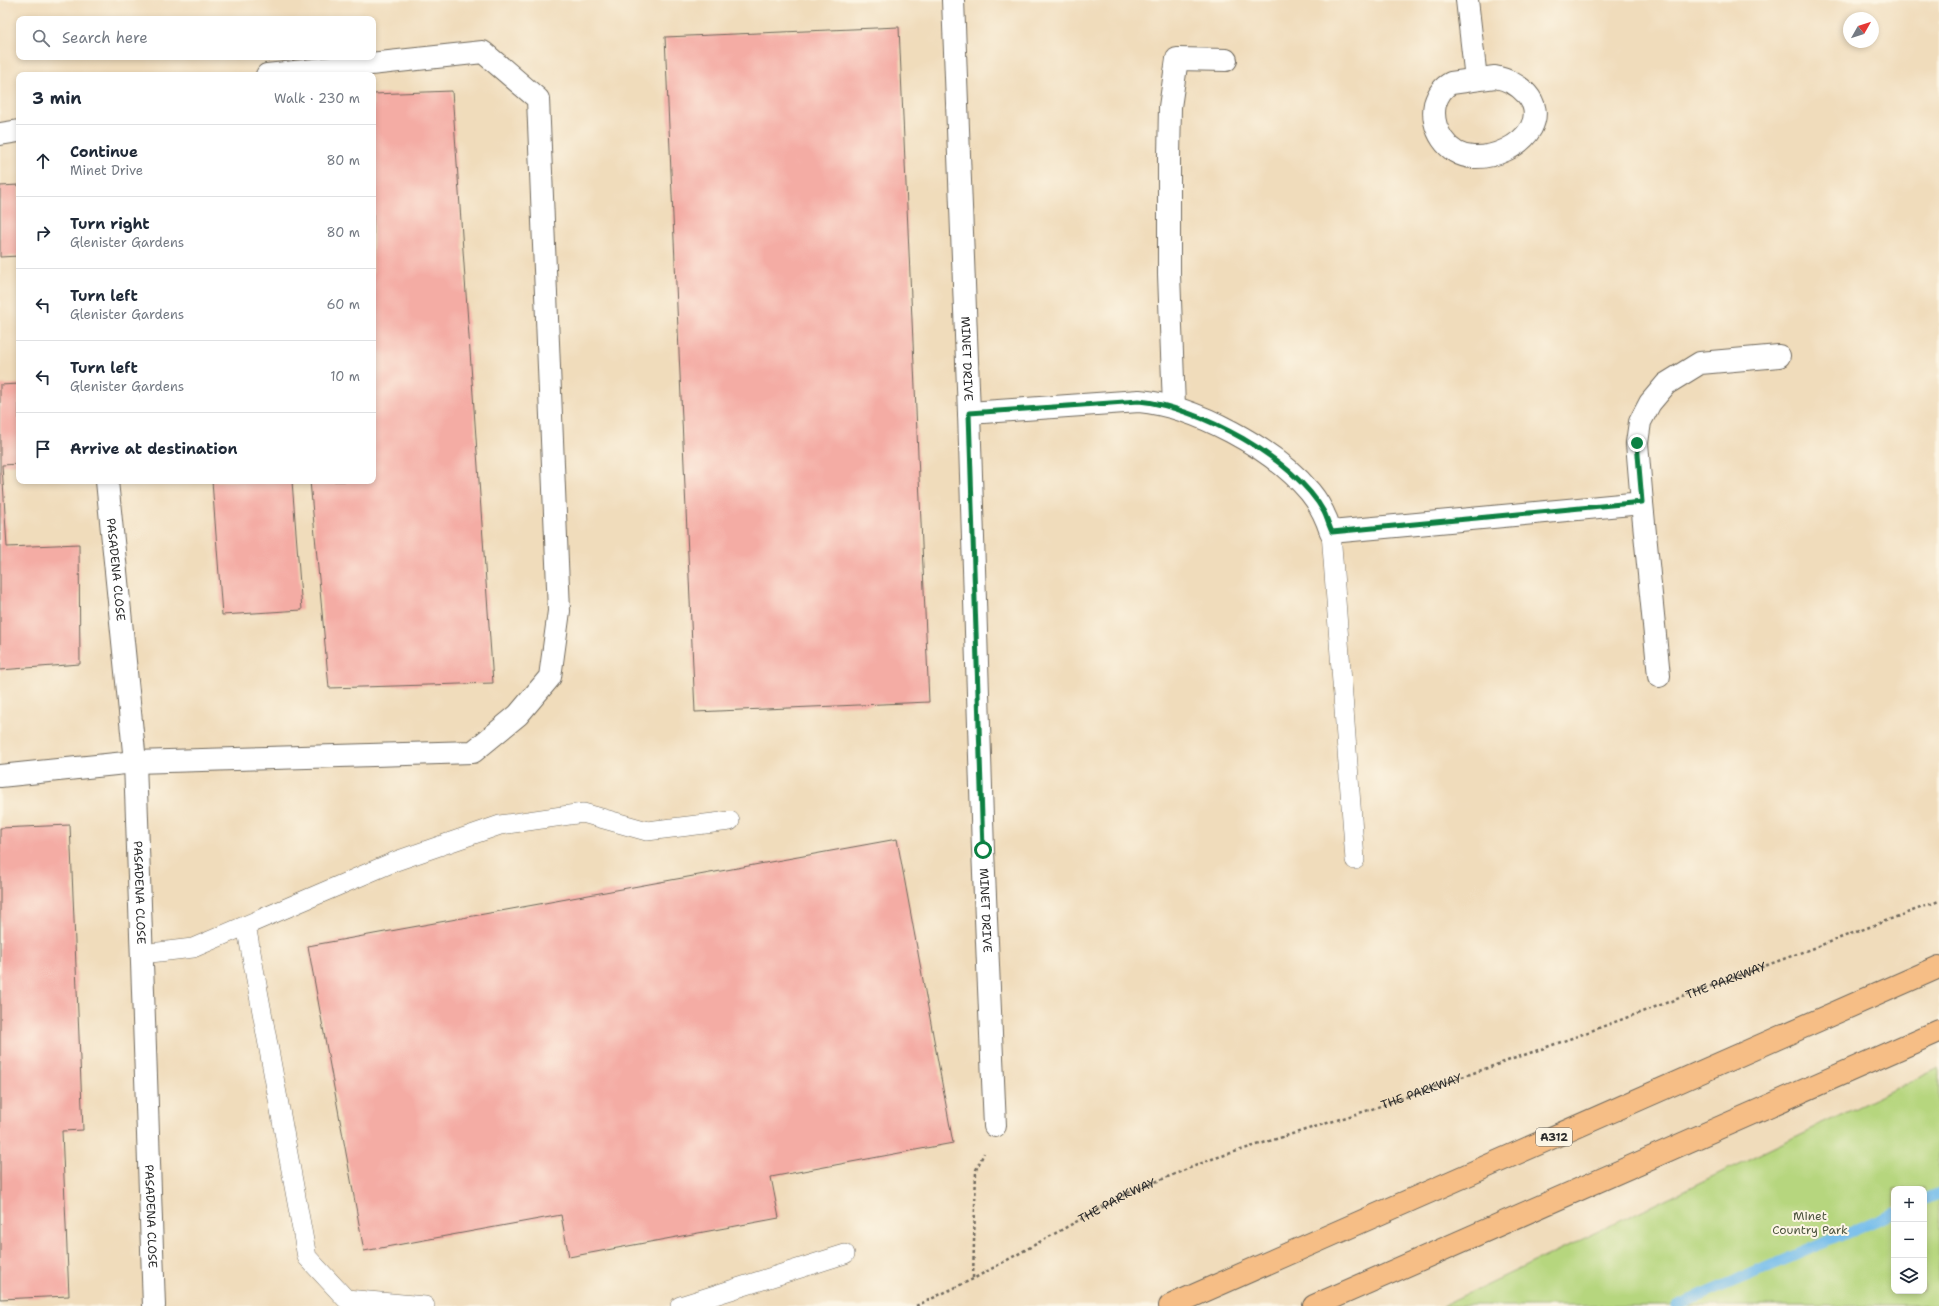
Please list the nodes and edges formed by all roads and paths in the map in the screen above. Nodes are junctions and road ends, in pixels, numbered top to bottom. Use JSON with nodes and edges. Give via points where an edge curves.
{"nodes":[{"id":1,"x":953,"y":0,"type":"edge"},
{"id":2,"x":1467,"y":0,"type":"edge"},
{"id":3,"x":1226,"y":60,"type":"dead end"},
{"id":4,"x":295,"y":72,"type":"edge"},
{"id":5,"x":1476,"y":79,"type":"junction"},
{"id":6,"x":16,"y":131,"type":"edge"},
{"id":7,"x":0,"y":134,"type":"edge"},
{"id":8,"x":1779,"y":356,"type":"dead end"},
{"id":9,"x":1174,"y":407,"type":"junction"},
{"id":10,"x":969,"y":413,"type":"junction"},
{"id":11,"x":107,"y":484,"type":"edge"},
{"id":12,"x":1642,"y":502,"type":"junction"},
{"id":13,"x":1332,"y":532,"type":"junction"},
{"id":14,"x":1659,"y":676,"type":"dead end"},
{"id":15,"x":135,"y":762,"type":"junction"},
{"id":16,"x":0,"y":776,"type":"edge"},
{"id":17,"x":730,"y":821,"type":"dead end"},
{"id":18,"x":1354,"y":860,"type":"dead end"},
{"id":19,"x":1939,"y":901,"type":"edge"},
{"id":20,"x":246,"y":925,"type":"junction"},
{"id":21,"x":142,"y":954,"type":"junction"},
{"id":22,"x":1939,"y":967,"type":"edge"},
{"id":23,"x":1939,"y":1031,"type":"edge"},
{"id":24,"x":996,"y":1126,"type":"dead end"},
{"id":25,"x":976,"y":1170,"type":"dead end"},
{"id":26,"x":845,"y":1254,"type":"dead end"},
{"id":27,"x":974,"y":1279,"type":"junction"},
{"id":28,"x":154,"y":1306,"type":"edge"},
{"id":29,"x":425,"y":1306,"type":"edge"},
{"id":30,"x":680,"y":1306,"type":"edge"},
{"id":31,"x":916,"y":1306,"type":"edge"},
{"id":32,"x":1170,"y":1306,"type":"edge"},
{"id":33,"x":1314,"y":1306,"type":"edge"}],
"edges":[{"from":1,"to":10,"type":"street","name":"MINET DRIVE"},
{"from":2,"to":5,"type":"street"},
{"from":3,"to":9,"type":"street","via":[[1177,59],[1170,107],[1169,156],[1169,282]]},
{"from":4,"to":15,"type":"street","via":[[482,52],[538,99],[559,610],[550,676],[518,715],[473,752]]},
{"from":5,"to":5,"type":"street","via":[[1495,77],[1516,84],[1530,99],[1534,107],[1534,116],[1532,127],[1518,143],[1502,152],[1473,157],[1454,150],[1441,138],[1434,113],[1437,99],[1445,86]]},
{"from":6,"to":7,"type":"street"},
{"from":8,"to":12,"type":"street","via":[[1700,363],[1666,384],[1650,403],[1640,422],[1637,443]]},
{"from":9,"to":10,"type":"street","via":[[1139,401]]},
{"from":9,"to":13,"type":"street","via":[[1228,430],[1291,472],[1324,513]]},
{"from":10,"to":24,"type":"street","name":"MINET DRIVE","via":[[983,850]]},
{"from":11,"to":15,"type":"street","name":"PASADENA CLOSE"},
{"from":12,"to":13,"type":"street"},
{"from":12,"to":14,"type":"street"},
{"from":13,"to":18,"type":"lane"},
{"from":15,"to":16,"type":"street"},
{"from":15,"to":21,"type":"street","name":"PASADENA CLOSE"},
{"from":17,"to":20,"type":"lane","via":[[647,831],[583,813],[500,825],[396,861]]},
{"from":19,"to":27,"type":"path","name":"THE PARKWAY","via":[[1572,1038],[1369,1110],[1212,1159],[1128,1193]]},
{"from":20,"to":21,"type":"lane","via":[[193,948]]},
{"from":20,"to":29,"type":"lane","via":[[306,1257],[346,1299]]},
{"from":21,"to":28,"type":"street","name":"PASADENA CLOSE"},
{"from":22,"to":32,"type":"highway","number":"A312"},
{"from":23,"to":33,"type":"highway"},
{"from":25,"to":27,"type":"path"},
{"from":26,"to":30,"type":"lane"},
{"from":27,"to":31,"type":"path","name":"THE PARKWAY"}]}
